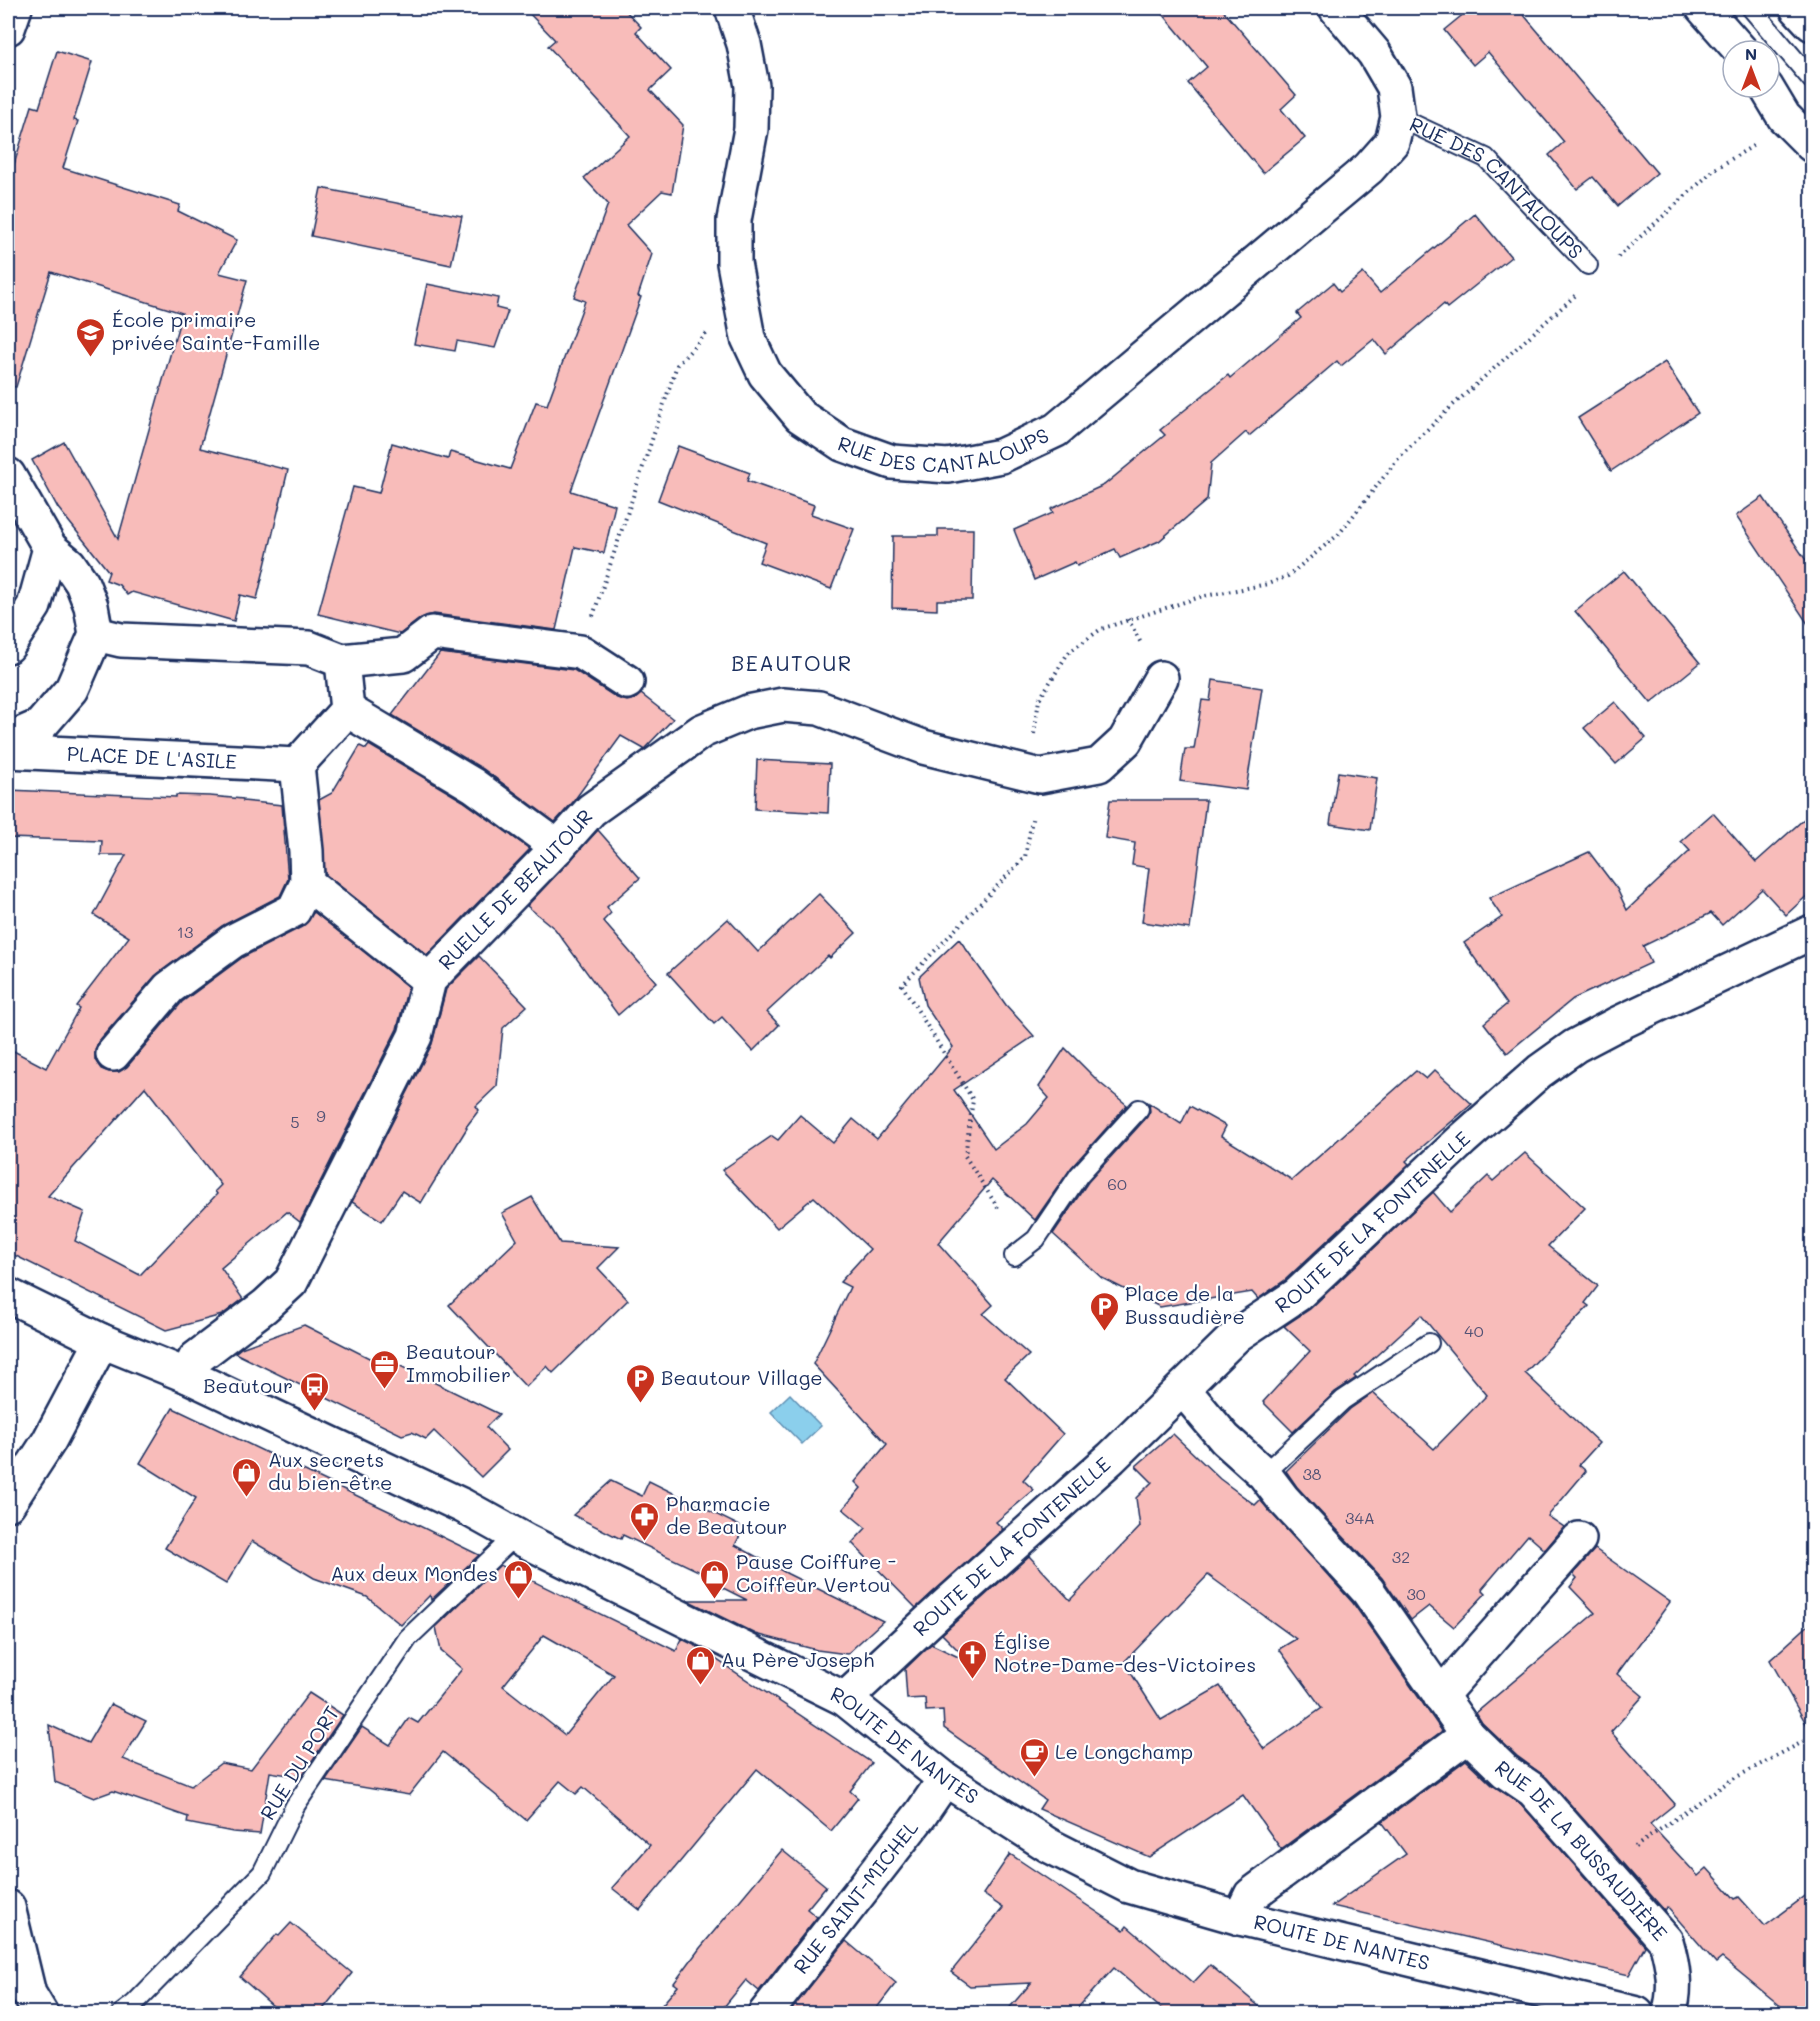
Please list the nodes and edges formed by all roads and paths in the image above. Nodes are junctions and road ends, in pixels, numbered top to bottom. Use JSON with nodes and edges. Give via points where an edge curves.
{"nodes":[{"id":1,"x":15,"y":8,"type":"edge"},
{"id":2,"x":732,"y":8,"type":"edge"},
{"id":3,"x":1336,"y":8,"type":"edge"},
{"id":4,"x":1703,"y":8,"type":"edge"},
{"id":5,"x":1751,"y":8,"type":"edge"},
{"id":6,"x":1797,"y":8,"type":"edge"},
{"id":7,"x":1812,"y":24,"type":"edge"},
{"id":8,"x":8,"y":28,"type":"edge"},
{"id":9,"x":1730,"y":39,"type":"edge"},
{"id":10,"x":1812,"y":80,"type":"edge"},
{"id":11,"x":1773,"y":99,"type":"edge"},
{"id":12,"x":1398,"y":117,"type":"junction"},
{"id":13,"x":1784,"y":117,"type":"junction"},
{"id":14,"x":1812,"y":145,"type":"edge"},
{"id":15,"x":1613,"y":262,"type":"dead end"},
{"id":16,"x":1588,"y":266,"type":"dead end"},
{"id":17,"x":1580,"y":291,"type":"dead end"},
{"id":18,"x":740,"y":297,"type":"junction"},
{"id":19,"x":8,"y":475,"type":"edge"},
{"id":20,"x":50,"y":548,"type":"junction"},
{"id":21,"x":96,"y":634,"type":"junction"},
{"id":22,"x":8,"y":646,"type":"edge"},
{"id":23,"x":581,"y":652,"type":"junction"},
{"id":24,"x":342,"y":661,"type":"junction"},
{"id":25,"x":1161,"y":678,"type":"dead end"},
{"id":26,"x":627,"y":682,"type":"dead end"},
{"id":27,"x":347,"y":710,"type":"junction"},
{"id":28,"x":8,"y":740,"type":"edge"},
{"id":29,"x":8,"y":751,"type":"edge"},
{"id":30,"x":297,"y":765,"type":"junction"},
{"id":31,"x":1040,"y":776,"type":"junction"},
{"id":32,"x":558,"y":847,"type":"junction"},
{"id":33,"x":306,"y":883,"type":"junction"},
{"id":34,"x":1812,"y":932,"type":"edge"},
{"id":35,"x":429,"y":980,"type":"junction"},
{"id":36,"x":113,"y":1054,"type":"dead end"},
{"id":37,"x":1139,"y":1109,"type":"dead end"},
{"id":38,"x":998,"y":1208,"type":"dead end"},
{"id":39,"x":1014,"y":1256,"type":"dead end"},
{"id":40,"x":8,"y":1295,"type":"edge"},
{"id":41,"x":102,"y":1341,"type":"junction"},
{"id":42,"x":1429,"y":1343,"type":"dead end"},
{"id":43,"x":188,"y":1376,"type":"junction"},
{"id":44,"x":1184,"y":1389,"type":"junction"},
{"id":45,"x":1264,"y":1474,"type":"junction"},
{"id":46,"x":8,"y":1504,"type":"edge"},
{"id":47,"x":516,"y":1535,"type":"junction"},
{"id":48,"x":1579,"y":1539,"type":"dead end"},
{"id":49,"x":1440,"y":1696,"type":"junction"},
{"id":50,"x":845,"y":1699,"type":"junction"},
{"id":51,"x":1468,"y":1735,"type":"junction"},
{"id":52,"x":1812,"y":1737,"type":"edge"},
{"id":53,"x":945,"y":1779,"type":"junction"},
{"id":54,"x":1603,"y":1870,"type":"junction"},
{"id":55,"x":8,"y":1906,"type":"edge"},
{"id":56,"x":1239,"y":1918,"type":"junction"},
{"id":57,"x":41,"y":2013,"type":"edge"},
{"id":58,"x":121,"y":2013,"type":"edge"},
{"id":59,"x":765,"y":2013,"type":"edge"},
{"id":60,"x":1637,"y":2013,"type":"edge"},
{"id":61,"x":1669,"y":2013,"type":"edge"}],
"edges":[{"from":1,"to":8,"type":"street"},
{"from":2,"to":18,"type":"street","name":"RUE DES CANTALOUPS","via":[[752,86],[751,129],[734,220],[734,262]]},
{"from":3,"to":12,"type":"street","name":"RUE DES CANTALOUPS","via":[[1374,53],[1394,87]]},
{"from":4,"to":9,"type":"street"},
{"from":5,"to":10,"type":"lane"},
{"from":6,"to":7,"type":"street"},
{"from":11,"to":13,"type":"street"},
{"from":12,"to":16,"type":"lane","name":"RUE DES CANTALOUPS","via":[[1486,158]]},
{"from":12,"to":18,"type":"street","name":"RUE DES CANTALOUPS","via":[[1392,142],[1369,168],[1056,430],[1001,456],[948,466],[892,462],[842,444],[800,416],[765,374],[748,338]]},
{"from":13,"to":14,"type":"street"},
{"from":13,"to":15,"type":"path","via":[[1768,137],[1715,169]]},
{"from":17,"to":31,"type":"path","via":[[1401,455],[1339,534],[1288,576],[1268,584],[1200,597],[1101,629],[1068,653],[1038,700],[1034,725]]},
{"from":18,"to":23,"type":"path","via":[[677,365]]},
{"from":19,"to":20,"type":"street"},
{"from":20,"to":21,"type":"street","via":[[69,564],[82,583]]},
{"from":20,"to":22,"type":"street","via":[[34,606]]},
{"from":21,"to":24,"type":"street","via":[[121,640],[309,648]]},
{"from":21,"to":28,"type":"street","via":[[72,689],[40,726]]},
{"from":23,"to":24,"type":"street","via":[[432,633],[403,655]]},
{"from":23,"to":26,"type":"street"},
{"from":24,"to":27,"type":"street"},
{"from":25,"to":31,"type":"street","name":"RUELLE DE BEAUTOUR","via":[[1125,741],[1099,765]]},
{"from":27,"to":30,"type":"street"},
{"from":27,"to":32,"type":"street","via":[[473,785]]},
{"from":29,"to":30,"type":"street","name":"PLACE DE L'ASILE"},
{"from":30,"to":33,"type":"street"},
{"from":31,"to":32,"type":"street","name":"RUELLE DE BEAUTOUR","via":[[923,747],[819,708],[783,705],[748,712],[702,731],[591,810]]},
{"from":31,"to":38,"type":"path","via":[[1025,857],[902,985],[972,1100],[965,1156]]},
{"from":32,"to":35,"type":"street","name":"RUELLE DE BEAUTOUR"},
{"from":33,"to":35,"type":"street"},
{"from":33,"to":36,"type":"street","via":[[294,910],[233,941],[169,988]]},
{"from":34,"to":44,"type":"street","name":"ROUTE DE LA FONTENELLE","via":[[1615,1025],[1575,1046],[1540,1071],[1297,1295],[1237,1335]]},
{"from":35,"to":43,"type":"street","name":"RUELLE DE BEAUTOUR","via":[[415,1036],[291,1282],[195,1359]]},
{"from":37,"to":39,"type":"lane","via":[[1079,1175],[1036,1239]]},
{"from":40,"to":41,"type":"street","name":"ROUTE DE NANTES"},
{"from":41,"to":43,"type":"street","name":"ROUTE DE NANTES"},
{"from":41,"to":46,"type":"street","via":[[50,1441]]},
{"from":42,"to":45,"type":"lane","via":[[1343,1400]]},
{"from":43,"to":47,"type":"street","name":"ROUTE DE NANTES"},
{"from":44,"to":45,"type":"street","name":"RUE DE LA BUSSAUDIÈRE","via":[[1225,1439]]},
{"from":44,"to":50,"type":"street","name":"ROUTE DE LA FONTENELLE"},
{"from":45,"to":49,"type":"street","name":"RUE DE LA BUSSAUDIÈRE","via":[[1368,1591]]},
{"from":47,"to":50,"type":"street","name":"ROUTE DE NANTES"},
{"from":47,"to":58,"type":"lane","name":"RUE DU PORT","via":[[408,1638],[295,1806],[262,1873]]},
{"from":48,"to":49,"type":"street"},
{"from":49,"to":51,"type":"street","name":"RUE DE LA BUSSAUDIÈRE"},
{"from":50,"to":53,"type":"street","name":"ROUTE DE NANTES"},
{"from":51,"to":54,"type":"street","name":"RUE DE LA BUSSAUDIÈRE","via":[[1505,1771],[1533,1790]]},
{"from":51,"to":56,"type":"street","via":[[1251,1895]]},
{"from":52,"to":54,"type":"path","via":[[1731,1780]]},
{"from":53,"to":56,"type":"street","name":"ROUTE DE NANTES","via":[[1048,1845],[1129,1886]]},
{"from":53,"to":59,"type":"street","name":"RUE SAINT-MICHEL"},
{"from":54,"to":61,"type":"street","name":"RUE DE LA BUSSAUDIÈRE","via":[[1666,1941],[1673,1966],[1674,1999]]},
{"from":55,"to":57,"type":"street","via":[[29,1994]]},
{"from":56,"to":60,"type":"street","name":"ROUTE DE NANTES"}]}
